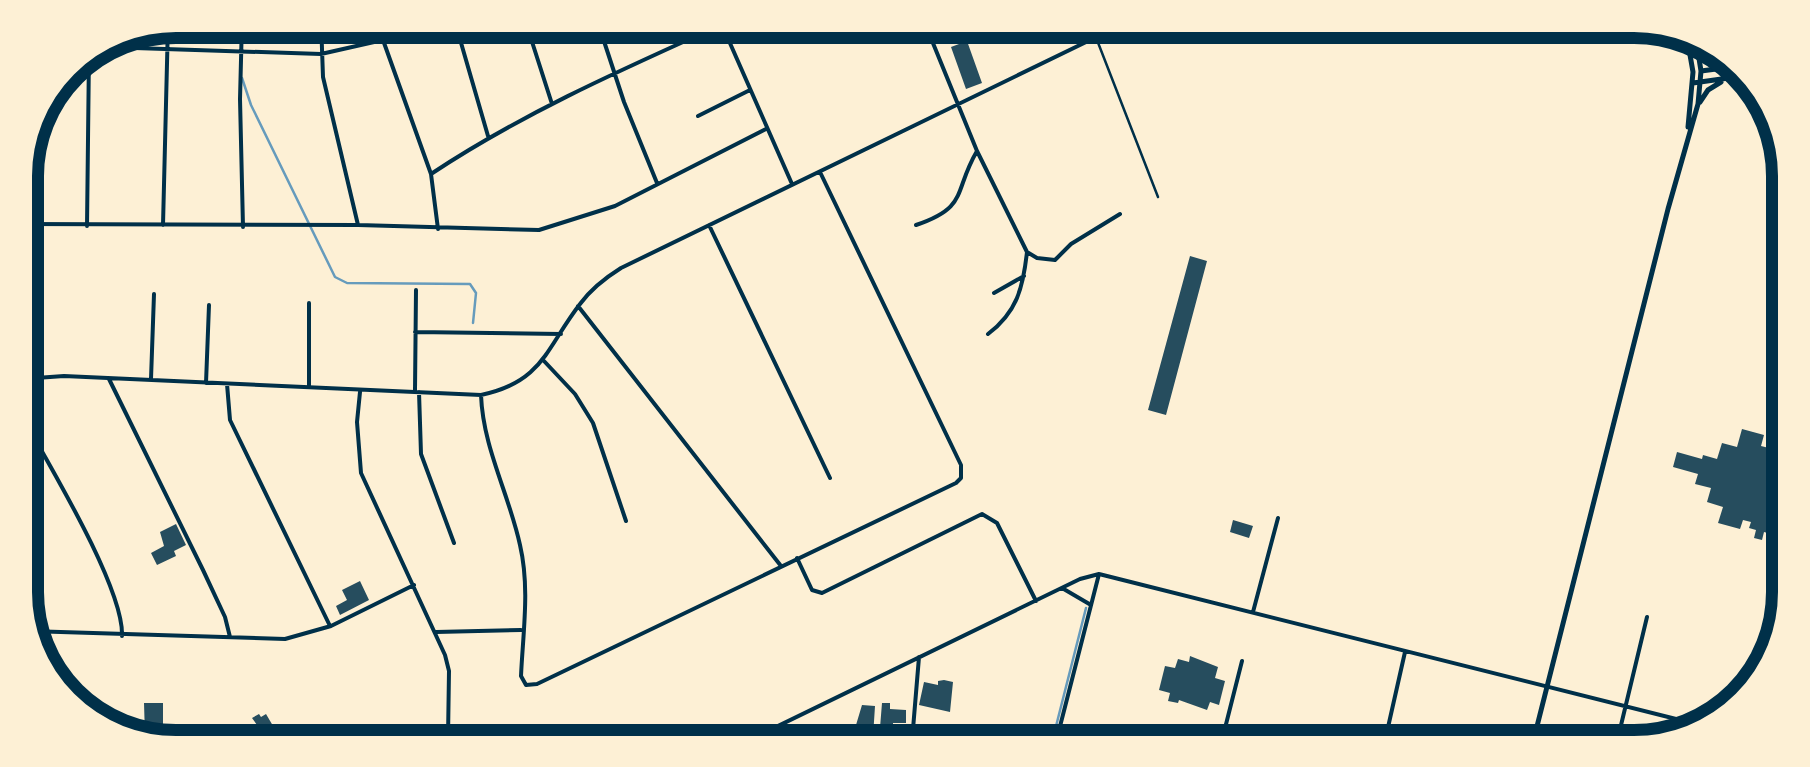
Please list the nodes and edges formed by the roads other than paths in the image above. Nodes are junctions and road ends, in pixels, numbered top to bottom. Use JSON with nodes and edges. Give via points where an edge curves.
{"nodes":[{"id":1,"x":168,"y":38,"type":"edge"},
{"id":2,"x":241,"y":38,"type":"edge"},
{"id":3,"x":321,"y":38,"type":"edge"},
{"id":4,"x":460,"y":38,"type":"edge"},
{"id":5,"x":531,"y":38,"type":"edge"},
{"id":6,"x":603,"y":38,"type":"edge"},
{"id":7,"x":691,"y":38,"type":"edge"},
{"id":8,"x":728,"y":38,"type":"edge"},
{"id":9,"x":931,"y":38,"type":"edge"},
{"id":10,"x":1096,"y":38,"type":"joint"},
{"id":11,"x":383,"y":40,"type":"joint"},
{"id":12,"x":125,"y":48,"type":"edge"},
{"id":13,"x":1690,"y":49,"type":"edge"},
{"id":14,"x":168,"y":50,"type":"junction"},
{"id":15,"x":241,"y":51,"type":"junction"},
{"id":16,"x":321,"y":54,"type":"junction"},
{"id":17,"x":1700,"y":55,"type":"joint"},
{"id":18,"x":89,"y":69,"type":"edge"},
{"id":19,"x":1721,"y":69,"type":"joint"},
{"id":20,"x":1697,"y":72,"type":"junction"},
{"id":21,"x":614,"y":73,"type":"junction"},
{"id":22,"x":1732,"y":79,"type":"edge"},
{"id":23,"x":1725,"y":80,"type":"junction"},
{"id":24,"x":1701,"y":82,"type":"junction"},
{"id":25,"x":1692,"y":83,"type":"junction"},
{"id":26,"x":750,"y":90,"type":"junction"},
{"id":27,"x":552,"y":104,"type":"junction"},
{"id":28,"x":1698,"y":104,"type":"junction"},
{"id":29,"x":958,"y":105,"type":"junction"},
{"id":30,"x":698,"y":116,"type":"dead end"},
{"id":31,"x":766,"y":129,"type":"junction"},
{"id":32,"x":1688,"y":135,"type":"junction"},
{"id":33,"x":488,"y":136,"type":"junction"},
{"id":34,"x":977,"y":151,"type":"junction"},
{"id":35,"x":820,"y":172,"type":"junction"},
{"id":36,"x":431,"y":174,"type":"junction"},
{"id":37,"x":657,"y":184,"type":"junction"},
{"id":38,"x":792,"y":184,"type":"junction"},
{"id":39,"x":1158,"y":197,"type":"dead end"},
{"id":40,"x":1120,"y":214,"type":"dead end"},
{"id":41,"x":708,"y":224,"type":"junction"},
{"id":42,"x":38,"y":225,"type":"edge"},
{"id":43,"x":162,"y":225,"type":"junction"},
{"id":44,"x":916,"y":225,"type":"dead end"},
{"id":45,"x":87,"y":226,"type":"junction"},
{"id":46,"x":358,"y":226,"type":"junction"},
{"id":47,"x":243,"y":227,"type":"junction"},
{"id":48,"x":438,"y":229,"type":"junction"},
{"id":49,"x":1027,"y":252,"type":"junction"},
{"id":50,"x":1024,"y":276,"type":"junction"},
{"id":51,"x":416,"y":290,"type":"dead end"},
{"id":52,"x":994,"y":293,"type":"dead end"},
{"id":53,"x":154,"y":294,"type":"dead end"},
{"id":54,"x":309,"y":303,"type":"dead end"},
{"id":55,"x":209,"y":305,"type":"dead end"},
{"id":56,"x":578,"y":306,"type":"junction"},
{"id":57,"x":416,"y":332,"type":"junction"},
{"id":58,"x":562,"y":334,"type":"junction"},
{"id":59,"x":988,"y":334,"type":"dead end"},
{"id":60,"x":544,"y":361,"type":"junction"},
{"id":61,"x":38,"y":378,"type":"edge"},
{"id":62,"x":109,"y":379,"type":"junction"},
{"id":63,"x":151,"y":380,"type":"junction"},
{"id":64,"x":206,"y":383,"type":"junction"},
{"id":65,"x":227,"y":384,"type":"junction"},
{"id":66,"x":309,"y":387,"type":"junction"},
{"id":67,"x":361,"y":390,"type":"junction"},
{"id":68,"x":417,"y":392,"type":"junction"},
{"id":69,"x":482,"y":395,"type":"junction"},
{"id":70,"x":38,"y":447,"type":"edge"},
{"id":71,"x":830,"y":478,"type":"dead end"},
{"id":72,"x":1278,"y":518,"type":"dead end"},
{"id":73,"x":626,"y":522,"type":"dead end"},
{"id":74,"x":454,"y":542,"type":"dead end"},
{"id":75,"x":798,"y":558,"type":"junction"},
{"id":76,"x":781,"y":566,"type":"junction"},
{"id":77,"x":1099,"y":574,"type":"junction"},
{"id":78,"x":414,"y":585,"type":"junction"},
{"id":79,"x":1062,"y":588,"type":"junction"},
{"id":80,"x":1036,"y":601,"type":"junction"},
{"id":81,"x":1091,"y":606,"type":"junction"},
{"id":82,"x":1253,"y":612,"type":"junction"},
{"id":83,"x":1647,"y":617,"type":"dead end"},
{"id":84,"x":330,"y":626,"type":"junction"},
{"id":85,"x":523,"y":630,"type":"junction"},
{"id":86,"x":44,"y":632,"type":"edge"},
{"id":87,"x":436,"y":632,"type":"junction"},
{"id":88,"x":122,"y":636,"type":"junction"},
{"id":89,"x":230,"y":639,"type":"junction"},
{"id":90,"x":1405,"y":651,"type":"junction"},
{"id":91,"x":919,"y":657,"type":"junction"},
{"id":92,"x":1242,"y":661,"type":"dead end"},
{"id":93,"x":1548,"y":688,"type":"junction"},
{"id":94,"x":1626,"y":707,"type":"junction"},
{"id":95,"x":1682,"y":721,"type":"edge"},
{"id":96,"x":913,"y":729,"type":"edge"},
{"id":97,"x":1059,"y":729,"type":"edge"},
{"id":98,"x":1224,"y":729,"type":"edge"},
{"id":99,"x":1388,"y":729,"type":"edge"},
{"id":100,"x":1537,"y":729,"type":"edge"},
{"id":101,"x":1620,"y":729,"type":"edge"},
{"id":102,"x":448,"y":730,"type":"edge"},
{"id":103,"x":770,"y":730,"type":"edge"}],
"edges":[{"from":1,"to":14,"type":"street"},
{"from":2,"to":15,"type":"street"},
{"from":3,"to":16,"type":"street"},
{"from":4,"to":33,"type":"street"},
{"from":5,"to":27,"type":"street"},
{"from":6,"to":21,"type":"street"},
{"from":7,"to":21,"type":"street"},
{"from":8,"to":26,"type":"street"},
{"from":9,"to":29,"type":"street"},
{"from":10,"to":29,"type":"street"},
{"from":10,"to":39,"type":"lane"},
{"from":11,"to":16,"type":"street"},
{"from":11,"to":36,"type":"street"},
{"from":12,"to":14,"type":"street"},
{"from":13,"to":20,"type":"main road"},
{"from":14,"to":15,"type":"street"},
{"from":14,"to":43,"type":"street"},
{"from":15,"to":16,"type":"street"},
{"from":15,"to":47,"type":"street"},
{"from":16,"to":46,"type":"street"},
{"from":17,"to":19,"type":"main road"},
{"from":17,"to":20,"type":"main road"},
{"from":18,"to":45,"type":"street"},
{"from":19,"to":20,"type":"main road"},
{"from":20,"to":24,"type":"main road"},
{"from":20,"to":25,"type":"main road"},
{"from":21,"to":27,"type":"street"},
{"from":21,"to":37,"type":"street"},
{"from":22,"to":23,"type":"main road"},
{"from":23,"to":24,"type":"main road"},
{"from":23,"to":28,"type":"main road"},
{"from":24,"to":25,"type":"main road"},
{"from":24,"to":28,"type":"main road"},
{"from":25,"to":32,"type":"main road"},
{"from":26,"to":30,"type":"street"},
{"from":26,"to":31,"type":"street"},
{"from":27,"to":33,"type":"street"},
{"from":28,"to":32,"type":"main road"},
{"from":29,"to":34,"type":"street"},
{"from":29,"to":35,"type":"street"},
{"from":31,"to":37,"type":"street"},
{"from":31,"to":38,"type":"street"},
{"from":32,"to":93,"type":"main road"},
{"from":33,"to":36,"type":"street"},
{"from":34,"to":44,"type":"street","via":[[956,204]]},
{"from":34,"to":49,"type":"street"},
{"from":35,"to":38,"type":"street"},
{"from":35,"to":75,"type":"street","via":[[962,472],[956,483]]},
{"from":36,"to":48,"type":"street"},
{"from":37,"to":48,"type":"street","via":[[599,212],[539,230]]},
{"from":38,"to":41,"type":"street"},
{"from":40,"to":49,"type":"street","via":[[1055,260]]},
{"from":41,"to":56,"type":"street","via":[[621,268]]},
{"from":41,"to":71,"type":"street"},
{"from":42,"to":45,"type":"street"},
{"from":43,"to":45,"type":"street"},
{"from":43,"to":47,"type":"street"},
{"from":46,"to":47,"type":"street"},
{"from":46,"to":48,"type":"street"},
{"from":49,"to":50,"type":"street"},
{"from":50,"to":52,"type":"street"},
{"from":50,"to":59,"type":"street","via":[[1012,311]]},
{"from":51,"to":57,"type":"street"},
{"from":53,"to":63,"type":"street"},
{"from":54,"to":66,"type":"street"},
{"from":55,"to":64,"type":"street"},
{"from":56,"to":58,"type":"street"},
{"from":56,"to":76,"type":"street"},
{"from":57,"to":58,"type":"street"},
{"from":57,"to":68,"type":"street"},
{"from":58,"to":60,"type":"street"},
{"from":60,"to":69,"type":"street","via":[[520,382]]},
{"from":60,"to":73,"type":"street","via":[[593,423]]},
{"from":61,"to":62,"type":"street"},
{"from":62,"to":63,"type":"street"},
{"from":62,"to":89,"type":"street","via":[[211,585]]},
{"from":63,"to":64,"type":"street"},
{"from":64,"to":65,"type":"street"},
{"from":65,"to":66,"type":"street"},
{"from":65,"to":84,"type":"street","via":[[230,420]]},
{"from":66,"to":67,"type":"street"},
{"from":67,"to":68,"type":"street"},
{"from":67,"to":78,"type":"street","via":[[360,473]]},
{"from":68,"to":69,"type":"street"},
{"from":68,"to":74,"type":"street","via":[[421,454]]},
{"from":69,"to":85,"type":"street","via":[[485,431],[523,560]]},
{"from":70,"to":88,"type":"street","via":[[114,594]]},
{"from":72,"to":82,"type":"street"},
{"from":75,"to":76,"type":"street"},
{"from":75,"to":80,"type":"street","via":[[812,590],[822,593],[982,514],[997,523]]},
{"from":76,"to":85,"type":"street","via":[[537,684],[526,685],[521,676]]},
{"from":77,"to":79,"type":"street"},
{"from":77,"to":81,"type":"street"},
{"from":77,"to":82,"type":"street"},
{"from":78,"to":84,"type":"street"},
{"from":78,"to":87,"type":"street"},
{"from":79,"to":80,"type":"street"},
{"from":79,"to":81,"type":"street"},
{"from":80,"to":91,"type":"street"},
{"from":81,"to":97,"type":"street"},
{"from":82,"to":90,"type":"street"},
{"from":83,"to":94,"type":"street"},
{"from":84,"to":89,"type":"street","via":[[285,638]]},
{"from":85,"to":87,"type":"street"},
{"from":86,"to":88,"type":"street"},
{"from":87,"to":102,"type":"street","via":[[448,671]]},
{"from":88,"to":89,"type":"street"},
{"from":90,"to":93,"type":"street"},
{"from":90,"to":99,"type":"street"},
{"from":91,"to":96,"type":"street"},
{"from":91,"to":103,"type":"street"},
{"from":92,"to":98,"type":"street"},
{"from":93,"to":94,"type":"street"},
{"from":93,"to":100,"type":"main road"},
{"from":94,"to":95,"type":"street"},
{"from":94,"to":101,"type":"street"}]}
